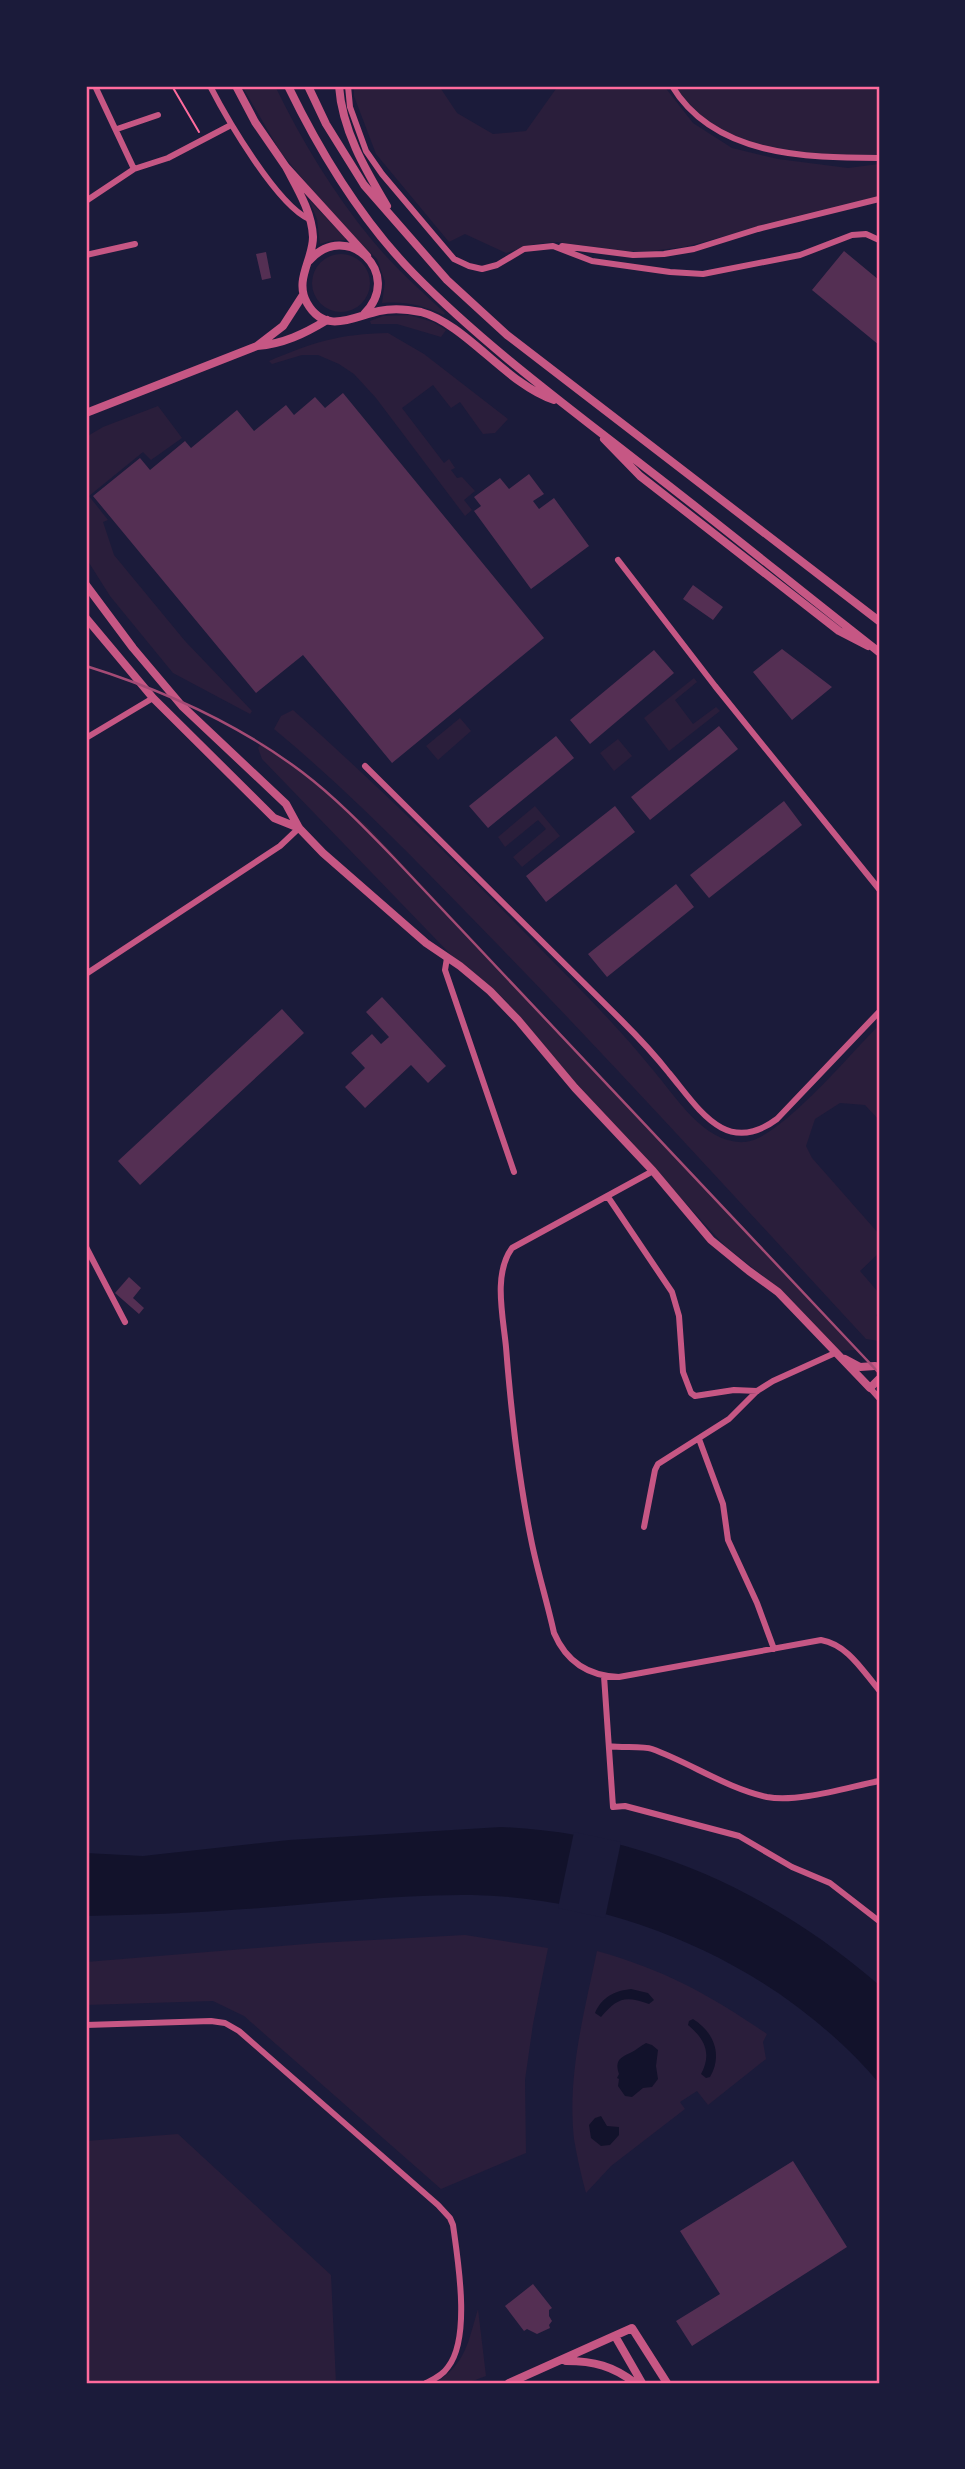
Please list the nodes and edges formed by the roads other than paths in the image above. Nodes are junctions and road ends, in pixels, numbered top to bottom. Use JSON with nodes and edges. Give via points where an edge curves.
{"nodes":[{"id":1,"x":95,"y":86,"type":"edge"},
{"id":2,"x":210,"y":86,"type":"edge"},
{"id":3,"x":236,"y":86,"type":"edge"},
{"id":4,"x":288,"y":86,"type":"edge"},
{"id":5,"x":308,"y":86,"type":"edge"},
{"id":6,"x":339,"y":86,"type":"edge"},
{"id":7,"x":348,"y":86,"type":"edge"},
{"id":8,"x":672,"y":86,"type":"edge"},
{"id":9,"x":158,"y":115,"type":"dead end"},
{"id":10,"x":231,"y":125,"type":"junction"},
{"id":11,"x":117,"y":128,"type":"junction"},
{"id":12,"x":879,"y":158,"type":"edge"},
{"id":13,"x":286,"y":167,"type":"junction"},
{"id":14,"x":134,"y":169,"type":"junction"},
{"id":15,"x":879,"y":199,"type":"edge"},
{"id":16,"x":86,"y":201,"type":"edge"},
{"id":17,"x":309,"y":219,"type":"junction"},
{"id":18,"x":396,"y":220,"type":"junction"},
{"id":19,"x":879,"y":240,"type":"edge"},
{"id":20,"x":135,"y":244,"type":"dead end"},
{"id":21,"x":553,"y":246,"type":"junction"},
{"id":22,"x":86,"y":255,"type":"edge"},
{"id":23,"x":367,"y":256,"type":"junction"},
{"id":24,"x":308,"y":262,"type":"junction"},
{"id":25,"x":303,"y":295,"type":"junction"},
{"id":26,"x":362,"y":316,"type":"junction"},
{"id":27,"x":327,"y":320,"type":"junction"},
{"id":28,"x":257,"y":346,"type":"junction"},
{"id":29,"x":561,"y":402,"type":"junction"},
{"id":30,"x":86,"y":413,"type":"edge"},
{"id":31,"x":618,"y":560,"type":"dead end"},
{"id":32,"x":86,"y":585,"type":"edge"},
{"id":33,"x":86,"y":618,"type":"edge"},
{"id":34,"x":879,"y":621,"type":"edge"},
{"id":35,"x":877,"y":650,"type":"edge"},
{"id":36,"x":153,"y":698,"type":"junction"},
{"id":37,"x":86,"y":738,"type":"edge"},
{"id":38,"x":365,"y":766,"type":"dead end"},
{"id":39,"x":299,"y":828,"type":"junction"},
{"id":40,"x":879,"y":889,"type":"edge"},
{"id":41,"x":447,"y":958,"type":"junction"},
{"id":42,"x":86,"y":974,"type":"edge"},
{"id":43,"x":879,"y":1012,"type":"edge"},
{"id":44,"x":514,"y":1171,"type":"dead end"},
{"id":45,"x":653,"y":1171,"type":"junction"},
{"id":46,"x":608,"y":1197,"type":"junction"},
{"id":47,"x":86,"y":1247,"type":"edge"},
{"id":48,"x":125,"y":1322,"type":"dead end"},
{"id":49,"x":835,"y":1353,"type":"junction"},
{"id":50,"x":877,"y":1365,"type":"edge"},
{"id":51,"x":879,"y":1379,"type":"edge"},
{"id":52,"x":867,"y":1386,"type":"junction"},
{"id":53,"x":757,"y":1391,"type":"junction"},
{"id":54,"x":879,"y":1398,"type":"edge"},
{"id":55,"x":699,"y":1439,"type":"junction"},
{"id":56,"x":643,"y":1527,"type":"dead end"},
{"id":57,"x":774,"y":1649,"type":"junction"},
{"id":58,"x":604,"y":1676,"type":"junction"},
{"id":59,"x":879,"y":1690,"type":"edge"},
{"id":60,"x":609,"y":1746,"type":"junction"},
{"id":61,"x":879,"y":1781,"type":"edge"},
{"id":62,"x":879,"y":1921,"type":"edge"},
{"id":63,"x":86,"y":2025,"type":"edge"},
{"id":64,"x":615,"y":2336,"type":"junction"},
{"id":65,"x":564,"y":2360,"type":"junction"},
{"id":66,"x":426,"y":2383,"type":"edge"},
{"id":67,"x":509,"y":2383,"type":"edge"},
{"id":68,"x":635,"y":2383,"type":"edge"},
{"id":69,"x":642,"y":2383,"type":"edge"},
{"id":70,"x":667,"y":2383,"type":"edge"}],
"edges":[{"from":1,"to":11,"type":"street"},
{"from":2,"to":10,"type":"street"},
{"from":3,"to":13,"type":"street"},
{"from":4,"to":29,"type":"street","via":[[331,165],[412,272],[468,326]]},
{"from":5,"to":18,"type":"street","via":[[345,157]]},
{"from":6,"to":18,"type":"street","via":[[358,153]]},
{"from":7,"to":21,"type":"street","via":[[350,107],[366,151],[454,259],[482,269],[524,249]]},
{"from":8,"to":12,"type":"street","via":[[714,130],[752,146]]},
{"from":9,"to":11,"type":"street"},
{"from":10,"to":14,"type":"street","via":[[168,158]]},
{"from":10,"to":17,"type":"street","via":[[295,211]]},
{"from":11,"to":14,"type":"street"},
{"from":13,"to":17,"type":"street"},
{"from":13,"to":23,"type":"street"},
{"from":14,"to":16,"type":"street"},
{"from":15,"to":21,"type":"street","via":[[664,254]]},
{"from":17,"to":24,"type":"street","via":[[313,237]]},
{"from":18,"to":34,"type":"street","via":[[447,280],[506,335]]},
{"from":19,"to":21,"type":"street","via":[[866,234],[852,235],[800,255],[703,274],[592,261]]},
{"from":20,"to":22,"type":"street"},
{"from":23,"to":24,"type":"street","via":[[350,247],[331,246]]},
{"from":23,"to":26,"type":"street","via":[[375,267],[377,294]]},
{"from":24,"to":25,"type":"street"},
{"from":25,"to":27,"type":"street","via":[[317,315]]},
{"from":25,"to":28,"type":"street","via":[[283,326]]},
{"from":26,"to":27,"type":"street","via":[[339,323]]},
{"from":26,"to":29,"type":"street","via":[[400,309],[426,314],[536,391]]},
{"from":27,"to":28,"type":"street","via":[[278,344]]},
{"from":28,"to":30,"type":"street"},
{"from":29,"to":35,"type":"street","via":[[600,432],[640,476],[839,631]]},
{"from":31,"to":40,"type":"street"},
{"from":32,"to":39,"type":"street","via":[[182,706],[286,804]]},
{"from":33,"to":36,"type":"street"},
{"from":36,"to":37,"type":"street"},
{"from":36,"to":39,"type":"street","via":[[274,818]]},
{"from":38,"to":43,"type":"street","via":[[621,1020],[704,1115],[727,1131],[750,1134],[777,1119]]},
{"from":39,"to":41,"type":"street","via":[[363,890]]},
{"from":39,"to":42,"type":"street","via":[[280,846]]},
{"from":41,"to":44,"type":"street","via":[[445,970]]},
{"from":41,"to":45,"type":"street","via":[[490,991]]},
{"from":45,"to":46,"type":"street"},
{"from":45,"to":49,"type":"street","via":[[711,1240],[778,1292]]},
{"from":46,"to":53,"type":"street","via":[[672,1292],[679,1316],[683,1371],[691,1393]]},
{"from":46,"to":58,"type":"street","via":[[512,1248],[503,1269],[502,1303],[513,1433],[554,1633],[567,1657]]},
{"from":47,"to":48,"type":"street"},
{"from":49,"to":50,"type":"street","via":[[860,1367]]},
{"from":49,"to":52,"type":"street"},
{"from":49,"to":53,"type":"street"},
{"from":50,"to":52,"type":"street"},
{"from":51,"to":52,"type":"street"},
{"from":52,"to":54,"type":"street"},
{"from":53,"to":55,"type":"street","via":[[729,1419]]},
{"from":55,"to":56,"type":"street","via":[[658,1464]]},
{"from":55,"to":57,"type":"street","via":[[723,1504],[727,1540]]},
{"from":57,"to":58,"type":"street","via":[[619,1678]]},
{"from":57,"to":59,"type":"street","via":[[816,1640],[832,1642],[842,1647]]},
{"from":58,"to":60,"type":"street"},
{"from":60,"to":61,"type":"street","via":[[650,1748],[769,1797],[804,1796]]},
{"from":60,"to":62,"type":"street","via":[[613,1807],[625,1806],[739,1836],[830,1883]]},
{"from":63,"to":66,"type":"street","via":[[225,2023],[240,2031],[438,2205],[453,2225],[461,2321],[449,2367]]},
{"from":64,"to":65,"type":"street"},
{"from":64,"to":69,"type":"street"},
{"from":64,"to":70,"type":"street","via":[[632,2328]]},
{"from":65,"to":67,"type":"street"},
{"from":65,"to":68,"type":"street","via":[[609,2366]]}]}
